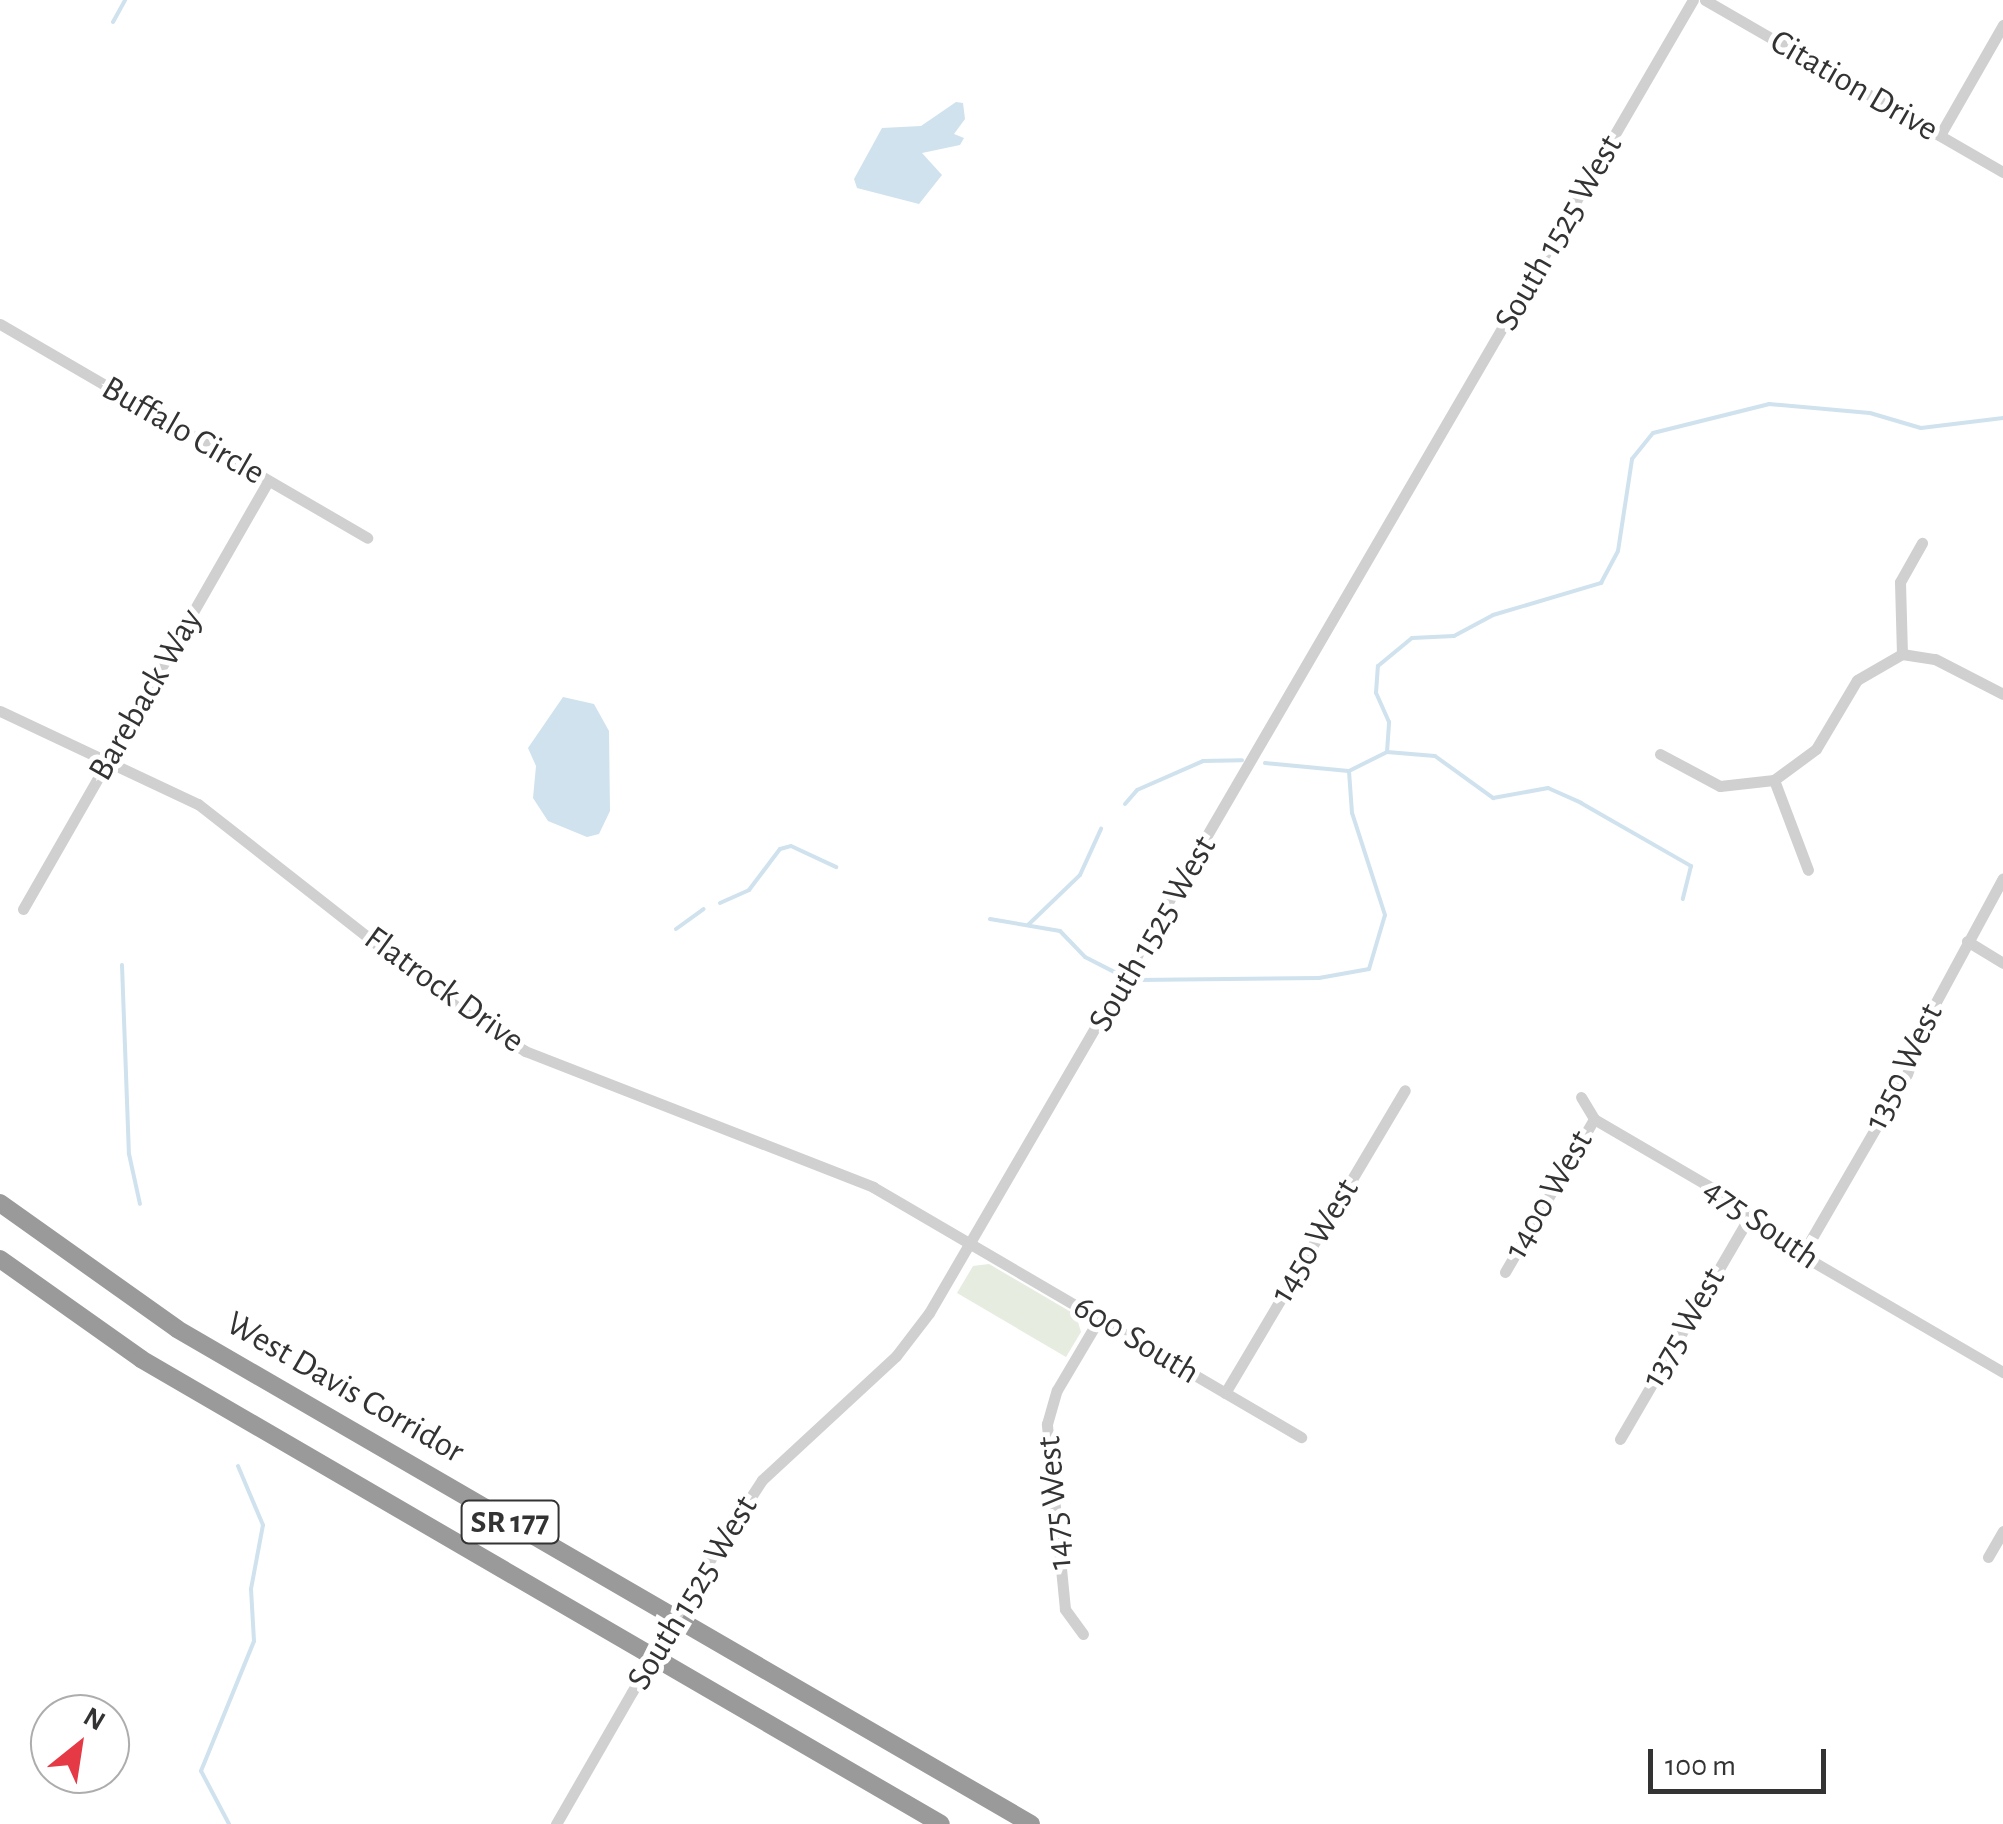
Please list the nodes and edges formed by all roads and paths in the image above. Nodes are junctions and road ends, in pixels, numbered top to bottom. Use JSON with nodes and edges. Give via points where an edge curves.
{"nodes":[{"id":1,"x":1693,"y":0,"type":"edge"},
{"id":2,"x":1705,"y":0,"type":"edge"},
{"id":3,"x":2003,"y":25,"type":"edge"},
{"id":4,"x":1940,"y":135,"type":"junction"},
{"id":5,"x":2003,"y":172,"type":"edge"},
{"id":6,"x":0,"y":324,"type":"edge"},
{"id":7,"x":268,"y":480,"type":"junction"},
{"id":8,"x":367,"y":538,"type":"dead end"},
{"id":9,"x":1922,"y":543,"type":"dead end"},
{"id":10,"x":1902,"y":654,"type":"junction"},
{"id":11,"x":2003,"y":694,"type":"edge"},
{"id":12,"x":0,"y":712,"type":"edge"},
{"id":13,"x":1660,"y":754,"type":"dead end"},
{"id":14,"x":110,"y":759,"type":"junction"},
{"id":15,"x":1774,"y":780,"type":"junction"},
{"id":16,"x":1808,"y":870,"type":"dead end"},
{"id":17,"x":2003,"y":878,"type":"edge"},
{"id":18,"x":24,"y":908,"type":"dead end"},
{"id":19,"x":1967,"y":942,"type":"junction"},
{"id":20,"x":2003,"y":963,"type":"edge"},
{"id":21,"x":1404,"y":1090,"type":"dead end"},
{"id":22,"x":1580,"y":1097,"type":"dead end"},
{"id":23,"x":1594,"y":1119,"type":"junction"},
{"id":24,"x":0,"y":1203,"type":"edge"},
{"id":25,"x":1750,"y":1217,"type":"junction"},
{"id":26,"x":971,"y":1243,"type":"junction"},
{"id":27,"x":1802,"y":1255,"type":"junction"},
{"id":28,"x":0,"y":1259,"type":"edge"},
{"id":29,"x":1504,"y":1272,"type":"dead end"},
{"id":30,"x":1099,"y":1319,"type":"junction"},
{"id":31,"x":2003,"y":1372,"type":"edge"},
{"id":32,"x":1225,"y":1393,"type":"junction"},
{"id":33,"x":1300,"y":1437,"type":"dead end"},
{"id":34,"x":1620,"y":1440,"type":"dead end"},
{"id":35,"x":2003,"y":1531,"type":"edge"},
{"id":36,"x":1988,"y":1557,"type":"dead end"},
{"id":37,"x":1083,"y":1634,"type":"dead end"},
{"id":38,"x":556,"y":1824,"type":"edge"},
{"id":39,"x":941,"y":1824,"type":"edge"},
{"id":40,"x":1031,"y":1824,"type":"edge"}],
"edges":[{"from":1,"to":26,"type":"street","name":"South 1525 West"},
{"from":2,"to":4,"type":"street","name":"Citation Drive"},
{"from":3,"to":4,"type":"street"},
{"from":4,"to":5,"type":"street","name":"Citation Drive"},
{"from":6,"to":7,"type":"street","name":"Buffalo Circle"},
{"from":7,"to":8,"type":"street","name":"Buffalo Circle"},
{"from":7,"to":14,"type":"street","name":"Bareback Way"},
{"from":9,"to":10,"type":"street","via":[[1900,582]]},
{"from":10,"to":11,"type":"street","via":[[1935,659]]},
{"from":10,"to":15,"type":"street","via":[[1858,680],[1816,749]]},
{"from":12,"to":14,"type":"street","name":"Flatrock Drive"},
{"from":13,"to":15,"type":"street","via":[[1720,786]]},
{"from":14,"to":18,"type":"street","name":"Bareback Way"},
{"from":14,"to":26,"type":"street","name":"Flatrock Drive","via":[[222,820],[458,1008],[525,1051],[854,1178]]},
{"from":15,"to":16,"type":"street"},
{"from":17,"to":19,"type":"street","name":"1350 West"},
{"from":19,"to":20,"type":"street"},
{"from":19,"to":27,"type":"street","name":"1350 West","via":[[1907,1074]]},
{"from":21,"to":32,"type":"street","name":"1450 West"},
{"from":22,"to":23,"type":"street","name":"475 South"},
{"from":23,"to":25,"type":"street","name":"475 South","via":[[1723,1194]]},
{"from":23,"to":29,"type":"street","name":"1400 West"},
{"from":24,"to":40,"type":"highway","name":"West Davis Corridor","number":"SR 177","via":[[177,1328]]},
{"from":25,"to":27,"type":"street","name":"475 South"},
{"from":25,"to":34,"type":"street","name":"1375 West"},
{"from":26,"to":30,"type":"street","name":"600 South"},
{"from":26,"to":38,"type":"street","name":"South 1525 West","bridge":true,"via":[[907,1344],[762,1480]]},
{"from":27,"to":31,"type":"street","name":"475 South"},
{"from":28,"to":39,"type":"highway","number":"SR 177","via":[[141,1359]]},
{"from":30,"to":32,"type":"street","name":"600 South"},
{"from":30,"to":37,"type":"street","name":"1475 West","via":[[1057,1390],[1047,1424],[1066,1609]]},
{"from":32,"to":33,"type":"street","name":"600 South"},
{"from":35,"to":36,"type":"street"}]}
